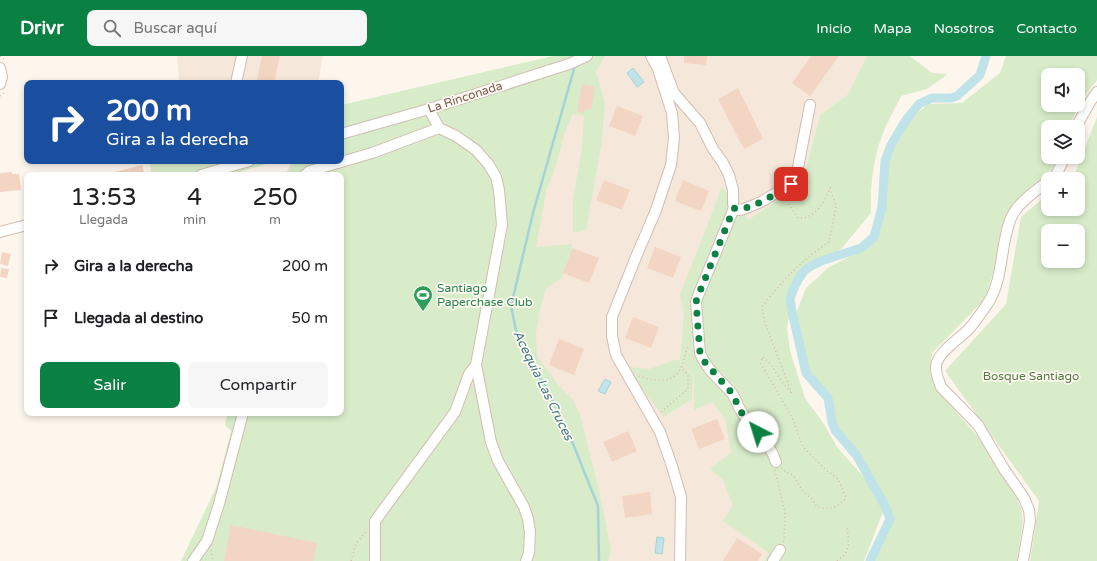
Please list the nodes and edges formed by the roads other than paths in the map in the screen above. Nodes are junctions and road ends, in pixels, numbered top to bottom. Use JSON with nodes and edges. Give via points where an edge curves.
{"nodes":[{"id":1,"x":242,"y":56,"type":"edge"},
{"id":2,"x":586,"y":56,"type":"edge"},
{"id":3,"x":651,"y":56,"type":"edge"},
{"id":4,"x":660,"y":56,"type":"edge"},
{"id":5,"x":0,"y":68,"type":"edge"},
{"id":6,"x":237,"y":80,"type":"edge"},
{"id":7,"x":0,"y":84,"type":"edge"},
{"id":8,"x":1097,"y":92,"type":"edge"},
{"id":9,"x":810,"y":105,"type":"dead end"},
{"id":10,"x":429,"y":108,"type":"junction"},
{"id":11,"x":1080,"y":120,"type":"edge"},
{"id":12,"x":439,"y":128,"type":"junction"},
{"id":13,"x":344,"y":133,"type":"edge"},
{"id":14,"x":344,"y":161,"type":"edge"},
{"id":15,"x":227,"y":164,"type":"edge"},
{"id":16,"x":334,"y":164,"type":"edge"},
{"id":17,"x":207,"y":172,"type":"edge"},
{"id":18,"x":309,"y":172,"type":"edge"},
{"id":19,"x":1041,"y":186,"type":"edge"},
{"id":20,"x":734,"y":208,"type":"junction"},
{"id":21,"x":24,"y":226,"type":"edge"},
{"id":22,"x":0,"y":232,"type":"edge"},
{"id":23,"x":476,"y":365,"type":"junction"},
{"id":24,"x":242,"y":416,"type":"edge"},
{"id":25,"x":776,"y":462,"type":"road end"},
{"id":26,"x":780,"y":550,"type":"road end"},
{"id":27,"x":193,"y":561,"type":"edge"},
{"id":28,"x":375,"y":561,"type":"edge"},
{"id":29,"x":526,"y":561,"type":"edge"},
{"id":30,"x":680,"y":561,"type":"edge"},
{"id":31,"x":773,"y":561,"type":"edge"},
{"id":32,"x":1023,"y":561,"type":"edge"}],
"edges":[{"from":1,"to":6,"type":"street"},
{"from":2,"to":10,"type":"street","name":"La Rinconada","via":[[569,64]]},
{"from":3,"to":30,"type":"street","via":[[658,69],[672,113],[674,138],[671,165],[656,210],[612,317],[612,336],[616,355],[660,432],[672,466],[681,497]]},
{"from":4,"to":20,"type":"street","via":[[674,93],[700,122],[712,149],[726,169],[733,190]]},
{"from":5,"to":7,"type":"street"},
{"from":8,"to":11,"type":"street"},
{"from":9,"to":20,"type":"street","via":[[796,178],[791,184],[761,202],[738,210]]},
{"from":10,"to":12,"type":"street"},
{"from":10,"to":13,"type":"street","name":"La Rinconada"},
{"from":12,"to":14,"type":"street"},
{"from":12,"to":23,"type":"street","via":[[476,150],[489,164],[499,190],[502,225]]},
{"from":15,"to":17,"type":"street"},
{"from":16,"to":18,"type":"street"},
{"from":19,"to":32,"type":"street","via":[[1025,199],[1012,217],[996,285],[989,302],[968,330],[938,360],[936,366],[941,387],[978,425],[1024,498],[1030,521]]},
{"from":20,"to":25,"type":"street","via":[[696,302],[700,353],[703,360],[732,393],[741,412],[767,442]]},
{"from":21,"to":22,"type":"street"},
{"from":23,"to":28,"type":"street","via":[[469,374],[455,412],[375,521]]},
{"from":23,"to":29,"type":"street","via":[[491,442],[528,519],[530,532]]},
{"from":24,"to":27,"type":"street","via":[[207,541]]},
{"from":26,"to":31,"type":"street"}]}
